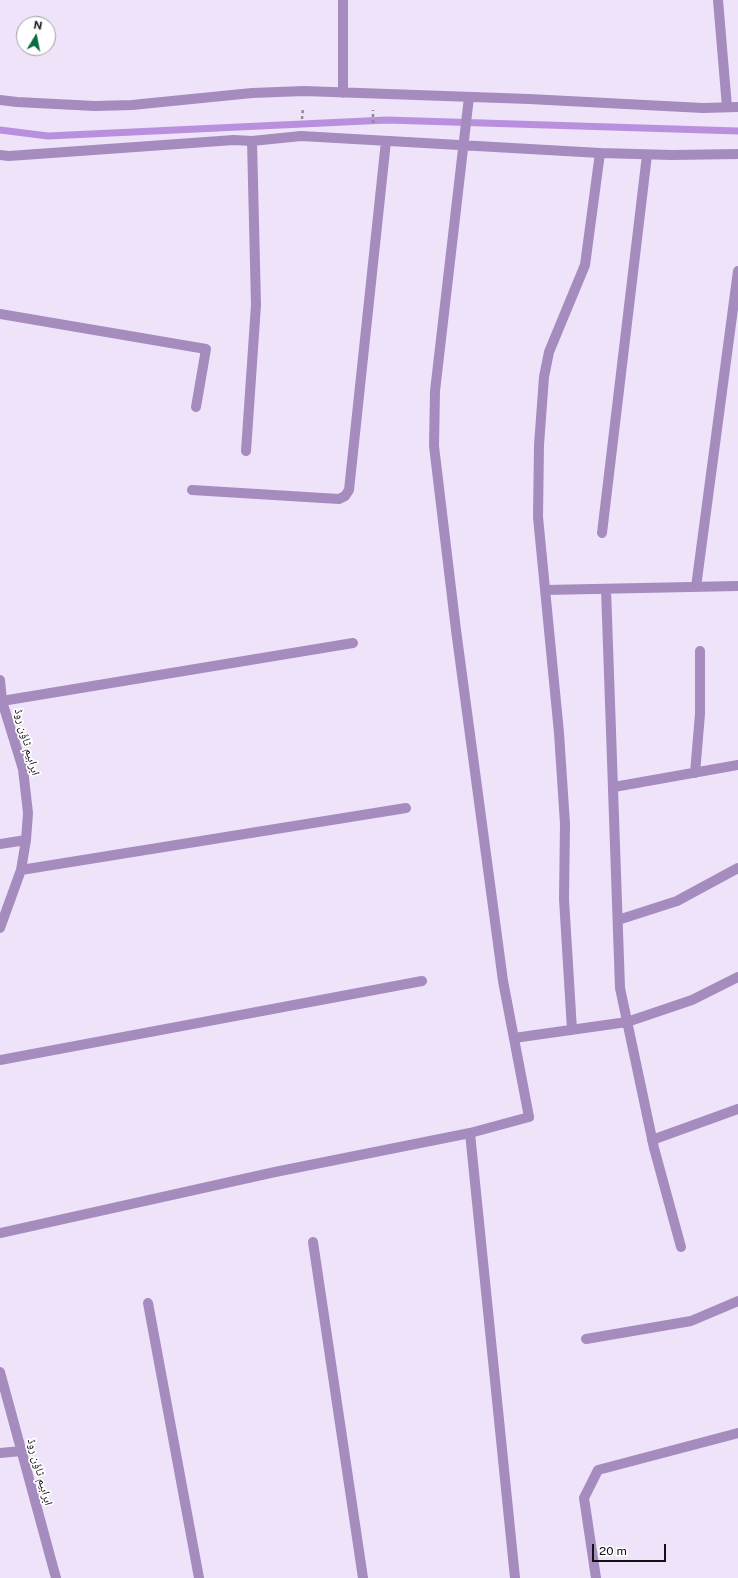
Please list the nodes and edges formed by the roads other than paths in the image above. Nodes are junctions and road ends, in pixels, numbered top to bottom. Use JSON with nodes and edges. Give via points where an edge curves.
{"nodes":[{"id":1,"x":343,"y":0,"type":"edge"},
{"id":2,"x":718,"y":0,"type":"edge"},
{"id":3,"x":343,"y":93,"type":"junction"},
{"id":4,"x":469,"y":97,"type":"junction"},
{"id":5,"x":0,"y":100,"type":"edge"},
{"id":6,"x":728,"y":107,"type":"junction"},
{"id":7,"x":738,"y":107,"type":"edge"},
{"id":8,"x":252,"y":141,"type":"junction"},
{"id":9,"x":386,"y":141,"type":"junction"},
{"id":10,"x":465,"y":143,"type":"junction"},
{"id":11,"x":600,"y":153,"type":"junction"},
{"id":12,"x":738,"y":154,"type":"edge"},
{"id":13,"x":0,"y":155,"type":"edge"},
{"id":14,"x":647,"y":155,"type":"junction"},
{"id":15,"x":738,"y":271,"type":"edge"},
{"id":16,"x":0,"y":314,"type":"edge"},
{"id":17,"x":196,"y":406,"type":"dead end"},
{"id":18,"x":246,"y":451,"type":"dead end"},
{"id":19,"x":192,"y":490,"type":"dead end"},
{"id":20,"x":602,"y":533,"type":"dead end"},
{"id":21,"x":738,"y":586,"type":"edge"},
{"id":22,"x":696,"y":587,"type":"junction"},
{"id":23,"x":606,"y":589,"type":"junction"},
{"id":24,"x":545,"y":590,"type":"junction"},
{"id":25,"x":353,"y":643,"type":"dead end"},
{"id":26,"x":700,"y":651,"type":"dead end"},
{"id":27,"x":0,"y":680,"type":"edge"},
{"id":28,"x":2,"y":701,"type":"junction"},
{"id":29,"x":738,"y":765,"type":"edge"},
{"id":30,"x":695,"y":773,"type":"junction"},
{"id":31,"x":614,"y":787,"type":"junction"},
{"id":32,"x":406,"y":808,"type":"dead end"},
{"id":33,"x":26,"y":840,"type":"junction"},
{"id":34,"x":0,"y":844,"type":"edge"},
{"id":35,"x":738,"y":868,"type":"edge"},
{"id":36,"x":21,"y":870,"type":"junction"},
{"id":37,"x":618,"y":920,"type":"junction"},
{"id":38,"x":0,"y":928,"type":"edge"},
{"id":39,"x":738,"y":977,"type":"edge"},
{"id":40,"x":422,"y":980,"type":"dead end"},
{"id":41,"x":627,"y":1022,"type":"junction"},
{"id":42,"x":572,"y":1030,"type":"junction"},
{"id":43,"x":514,"y":1038,"type":"junction"},
{"id":44,"x":0,"y":1060,"type":"edge"},
{"id":45,"x":738,"y":1109,"type":"edge"},
{"id":46,"x":470,"y":1133,"type":"junction"},
{"id":47,"x":652,"y":1140,"type":"junction"},
{"id":48,"x":0,"y":1233,"type":"edge"},
{"id":49,"x":313,"y":1242,"type":"dead end"},
{"id":50,"x":681,"y":1247,"type":"dead end"},
{"id":51,"x":738,"y":1301,"type":"edge"},
{"id":52,"x":148,"y":1303,"type":"dead end"},
{"id":53,"x":586,"y":1339,"type":"dead end"},
{"id":54,"x":0,"y":1372,"type":"edge"},
{"id":55,"x":738,"y":1433,"type":"edge"},
{"id":56,"x":21,"y":1451,"type":"junction"},
{"id":57,"x":0,"y":1454,"type":"edge"},
{"id":58,"x":56,"y":1578,"type":"edge"},
{"id":59,"x":199,"y":1578,"type":"edge"},
{"id":60,"x":363,"y":1578,"type":"edge"},
{"id":61,"x":515,"y":1578,"type":"edge"},
{"id":62,"x":596,"y":1578,"type":"edge"}],
"edges":[{"from":1,"to":3,"type":"street"},
{"from":2,"to":6,"type":"street"},
{"from":3,"to":4,"type":"street"},
{"from":3,"to":5,"type":"street","via":[[252,93],[102,106]]},
{"from":4,"to":6,"type":"street"},
{"from":4,"to":10,"type":"street"},
{"from":6,"to":7,"type":"street"},
{"from":8,"to":9,"type":"street","via":[[301,136]]},
{"from":8,"to":13,"type":"street"},
{"from":8,"to":18,"type":"street","via":[[256,305]]},
{"from":9,"to":10,"type":"street"},
{"from":9,"to":19,"type":"street","via":[[349,490],[339,499]]},
{"from":10,"to":11,"type":"street"},
{"from":10,"to":43,"type":"street","via":[[435,391],[434,446],[502,973]]},
{"from":11,"to":14,"type":"street"},
{"from":11,"to":24,"type":"street","via":[[585,264],[549,352],[544,377],[539,445],[538,517]]},
{"from":12,"to":14,"type":"street"},
{"from":14,"to":20,"type":"street"},
{"from":15,"to":22,"type":"street"},
{"from":16,"to":17,"type":"street","via":[[206,348]]},
{"from":21,"to":22,"type":"street"},
{"from":22,"to":23,"type":"street"},
{"from":23,"to":24,"type":"street"},
{"from":23,"to":31,"type":"street"},
{"from":24,"to":42,"type":"street","via":[[565,824],[564,899]]},
{"from":25,"to":28,"type":"street"},
{"from":26,"to":30,"type":"street","via":[[700,714]]},
{"from":27,"to":28,"type":"street","name":"ابراہیم ٹاؤن روڈ"},
{"from":28,"to":33,"type":"street","name":"ابراہیم ٹاؤن روڈ","via":[[23,769],[28,813]]},
{"from":29,"to":30,"type":"street"},
{"from":30,"to":31,"type":"street"},
{"from":31,"to":37,"type":"street"},
{"from":32,"to":36,"type":"street"},
{"from":33,"to":34,"type":"street"},
{"from":33,"to":36,"type":"street","name":"ابراہیم ٹاؤن روڈ"},
{"from":35,"to":37,"type":"street","via":[[677,901]]},
{"from":36,"to":38,"type":"street","name":"ابراہیم ٹاؤن روڈ"},
{"from":37,"to":41,"type":"street","via":[[620,988]]},
{"from":39,"to":41,"type":"street","via":[[692,1000]]},
{"from":40,"to":44,"type":"street"},
{"from":41,"to":42,"type":"street"},
{"from":41,"to":47,"type":"street"},
{"from":42,"to":43,"type":"street"},
{"from":43,"to":46,"type":"street","via":[[529,1117]]},
{"from":45,"to":47,"type":"street"},
{"from":46,"to":48,"type":"street","via":[[275,1172]]},
{"from":46,"to":61,"type":"street"},
{"from":47,"to":50,"type":"street"},
{"from":49,"to":60,"type":"street"},
{"from":51,"to":53,"type":"street","via":[[691,1322]]},
{"from":52,"to":59,"type":"street"},
{"from":54,"to":56,"type":"street","name":"ابراہیم ٹاؤن روڈ"},
{"from":55,"to":62,"type":"street","via":[[598,1470],[584,1498]]},
{"from":56,"to":57,"type":"street"},
{"from":56,"to":58,"type":"street","name":"ابراہیم ٹاؤن روڈ"}]}
